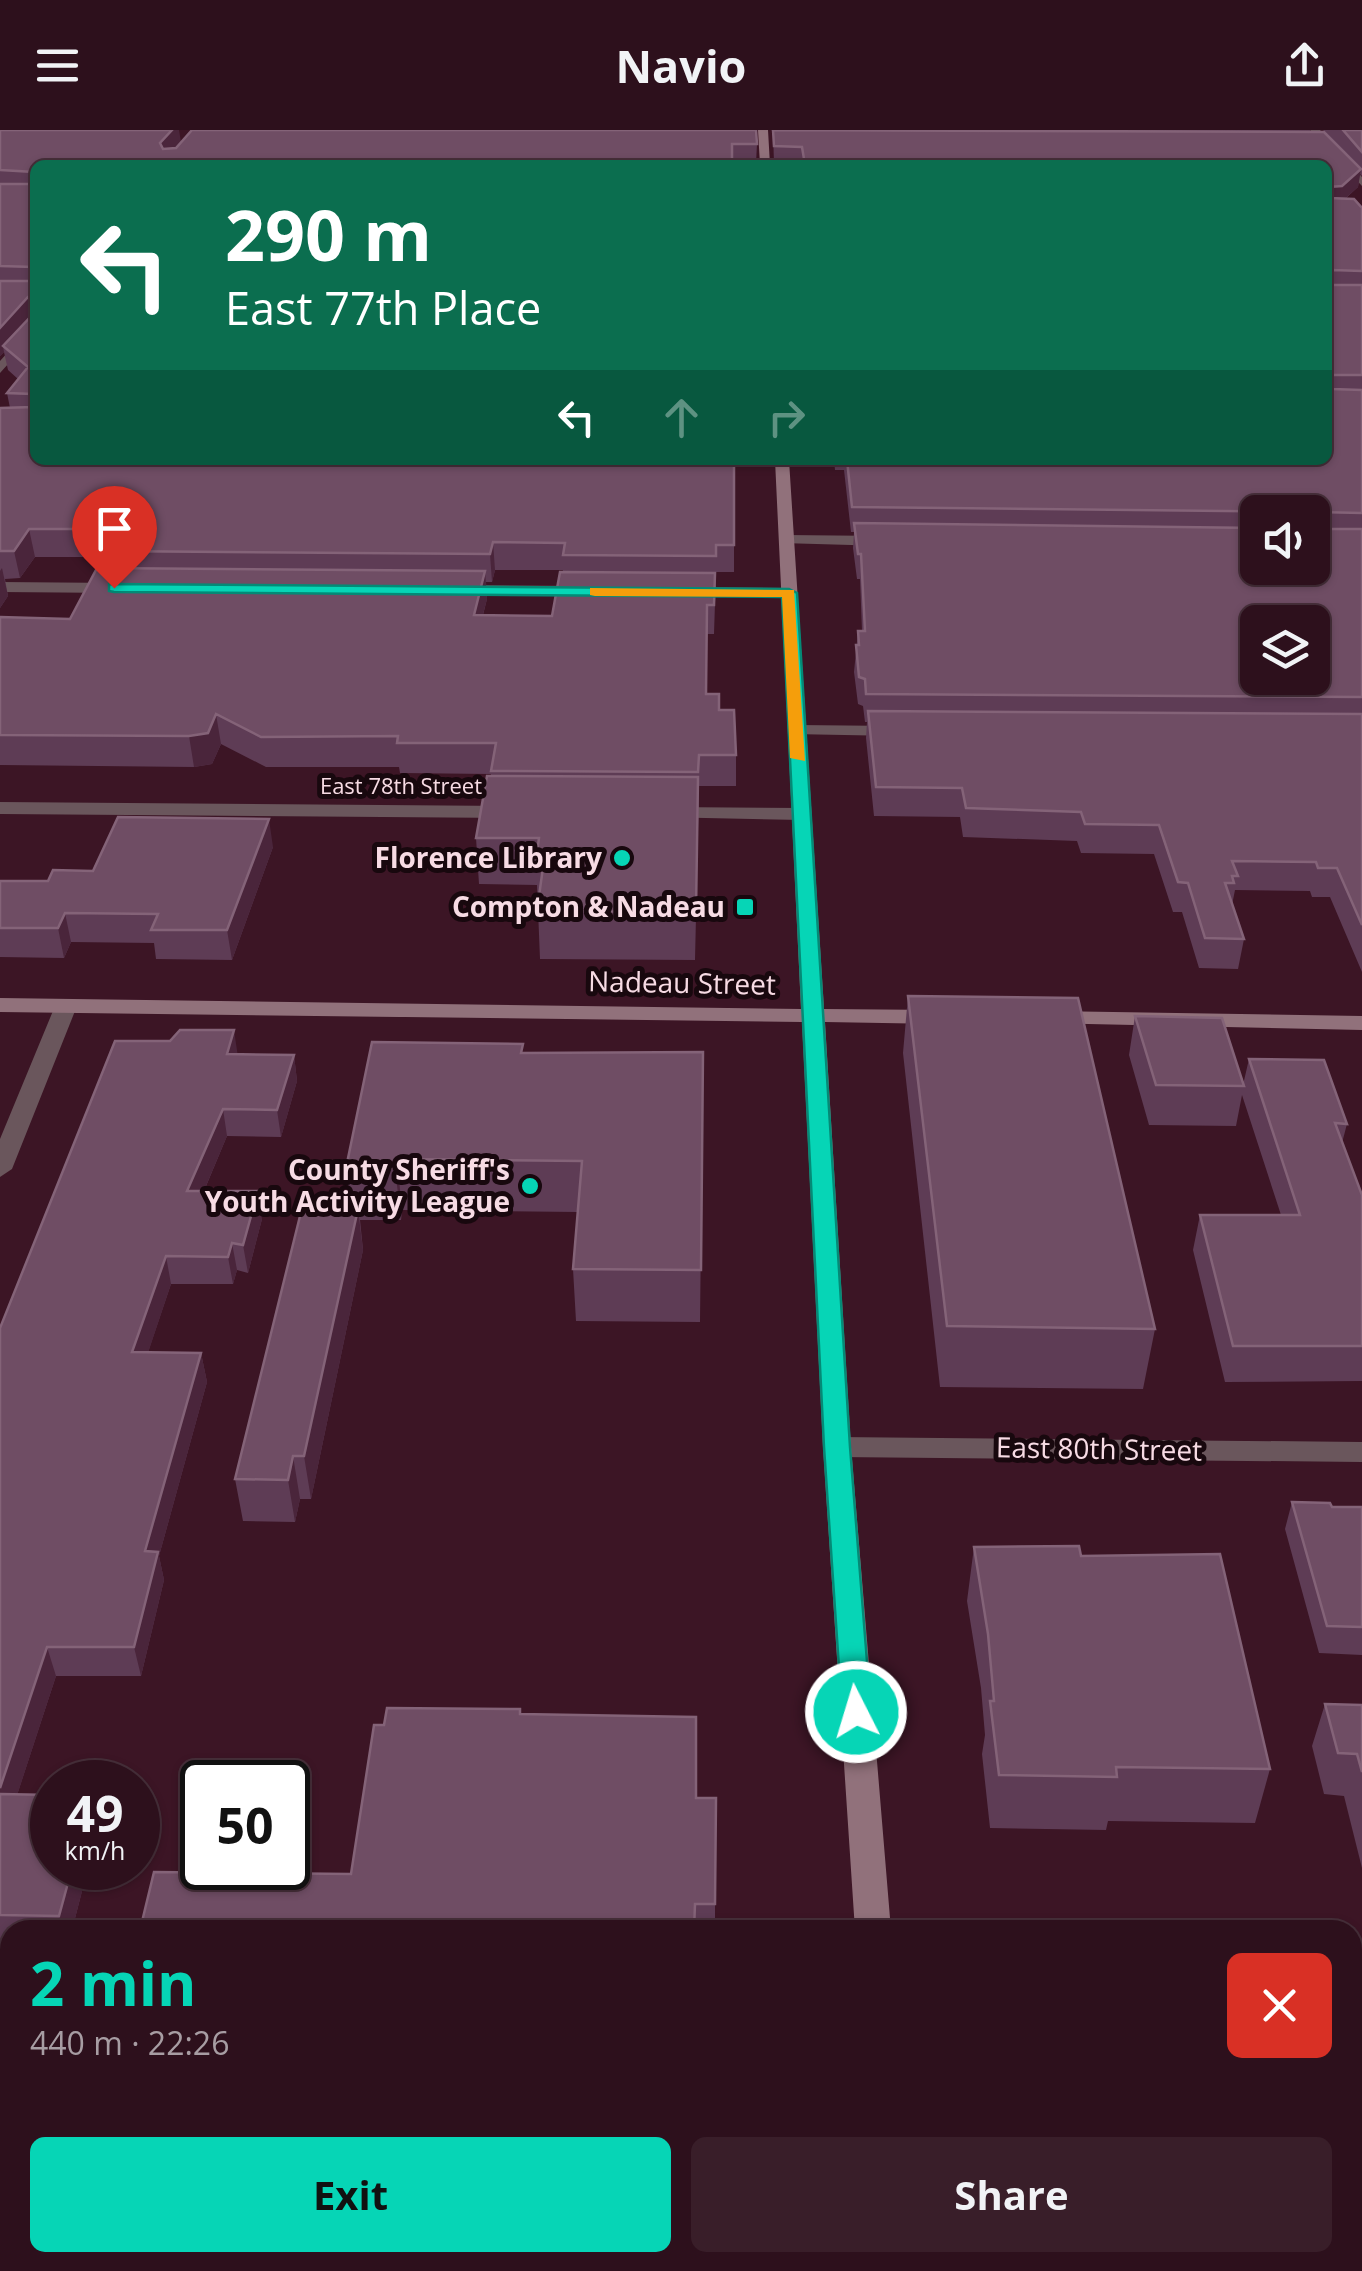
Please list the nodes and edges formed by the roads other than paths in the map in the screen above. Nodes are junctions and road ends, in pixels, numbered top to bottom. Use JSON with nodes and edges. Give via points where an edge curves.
{"nodes":[{"id":1,"x":1315,"y":130,"type":"edge"},
{"id":2,"x":763,"y":135,"type":"edge"},
{"id":3,"x":746,"y":140,"type":"edge"},
{"id":4,"x":782,"y":140,"type":"edge"},
{"id":5,"x":1306,"y":142,"type":"edge"},
{"id":6,"x":1326,"y":142,"type":"junction"},
{"id":7,"x":765,"y":160,"type":"edge"},
{"id":8,"x":1362,"y":183,"type":"edge"},
{"id":9,"x":30,"y":332,"type":"edge"},
{"id":10,"x":0,"y":369,"type":"edge"},
{"id":11,"x":782,"y":465,"type":"edge"},
{"id":12,"x":786,"y":540,"type":"junction"},
{"id":13,"x":904,"y":541,"type":"edge"},
{"id":14,"x":0,"y":586,"type":"edge"},
{"id":15,"x":138,"y":588,"type":"edge"},
{"id":16,"x":432,"y":590,"type":"edge"},
{"id":17,"x":610,"y":592,"type":"edge"},
{"id":18,"x":670,"y":592,"type":"edge"},
{"id":19,"x":789,"y":593,"type":"junction"},
{"id":20,"x":797,"y":730,"type":"junction"},
{"id":21,"x":912,"y":731,"type":"edge"},
{"id":22,"x":0,"y":808,"type":"edge"},
{"id":23,"x":543,"y":812,"type":"edge"},
{"id":24,"x":640,"y":813,"type":"edge"},
{"id":25,"x":802,"y":814,"type":"junction"},
{"id":26,"x":0,"y":1006,"type":"edge"},
{"id":27,"x":66,"y":1006,"type":"junction"},
{"id":28,"x":815,"y":1016,"type":"junction"},
{"id":29,"x":965,"y":1017,"type":"edge"},
{"id":30,"x":1019,"y":1018,"type":"edge"},
{"id":31,"x":1362,"y":1023,"type":"edge"},
{"id":32,"x":0,"y":1170,"type":"edge"},
{"id":33,"x":837,"y":1447,"type":"junction"},
{"id":34,"x":1362,"y":1452,"type":"edge"},
{"id":35,"x":872,"y":1920,"type":"edge"}],
"edges":[{"from":1,"to":6,"type":"street"},
{"from":2,"to":3,"type":"street"},
{"from":2,"to":4,"type":"street"},
{"from":2,"to":7,"type":"main road"},
{"from":5,"to":6,"type":"street"},
{"from":6,"to":8,"type":"street"},
{"from":9,"to":10,"type":"street"},
{"from":11,"to":12,"type":"main road"},
{"from":12,"to":13,"type":"street"},
{"from":12,"to":19,"type":"main road"},
{"from":14,"to":15,"type":"street"},
{"from":16,"to":17,"type":"street"},
{"from":18,"to":19,"type":"street"},
{"from":19,"to":20,"type":"main road"},
{"from":20,"to":21,"type":"street"},
{"from":20,"to":25,"type":"main road"},
{"from":22,"to":23,"type":"street","name":"East 78th Street"},
{"from":24,"to":25,"type":"street"},
{"from":25,"to":28,"type":"main road"},
{"from":26,"to":27,"type":"main road","name":"Nadeau Street"},
{"from":27,"to":28,"type":"main road","name":"Nadeau Street"},
{"from":27,"to":32,"type":"street"},
{"from":28,"to":29,"type":"main road","name":"Nadeau Street"},
{"from":28,"to":33,"type":"main road"},
{"from":30,"to":31,"type":"main road"},
{"from":33,"to":34,"type":"street","name":"East 80th Street"},
{"from":33,"to":35,"type":"main road"}]}
